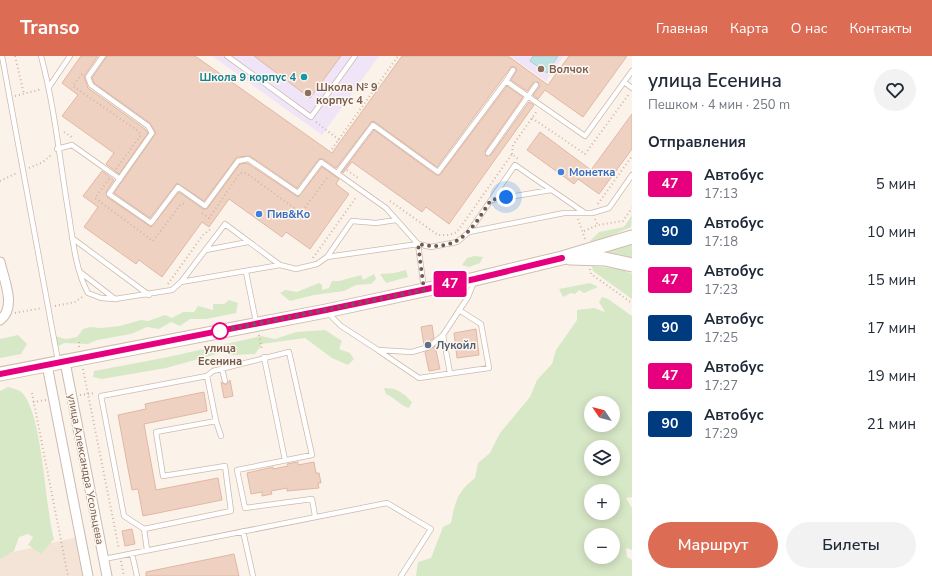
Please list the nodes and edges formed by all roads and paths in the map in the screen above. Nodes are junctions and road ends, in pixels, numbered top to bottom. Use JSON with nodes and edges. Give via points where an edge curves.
{"nodes":[{"id":1,"x":2,"y":56,"type":"edge"},
{"id":2,"x":15,"y":56,"type":"edge"},
{"id":3,"x":41,"y":56,"type":"edge"},
{"id":4,"x":70,"y":56,"type":"edge"},
{"id":5,"x":103,"y":56,"type":"edge"},
{"id":6,"x":227,"y":56,"type":"edge"},
{"id":7,"x":355,"y":56,"type":"edge"},
{"id":8,"x":398,"y":56,"type":"edge"},
{"id":9,"x":86,"y":68,"type":"dead end"},
{"id":10,"x":513,"y":70,"type":"dead end"},
{"id":11,"x":632,"y":71,"type":"edge"},
{"id":12,"x":506,"y":81,"type":"junction"},
{"id":13,"x":624,"y":82,"type":"junction"},
{"id":14,"x":536,"y":85,"type":"dead end"},
{"id":15,"x":49,"y":87,"type":"junction"},
{"id":16,"x":632,"y":88,"type":"edge"},
{"id":17,"x":24,"y":94,"type":"junction"},
{"id":18,"x":529,"y":96,"type":"junction"},
{"id":19,"x":10,"y":97,"type":"junction"},
{"id":20,"x":541,"y":105,"type":"junction"},
{"id":21,"x":311,"y":117,"type":"junction"},
{"id":22,"x":339,"y":140,"type":"junction"},
{"id":23,"x":57,"y":149,"type":"junction"},
{"id":24,"x":332,"y":149,"type":"dead end"},
{"id":25,"x":488,"y":153,"type":"dead end"},
{"id":26,"x":512,"y":154,"type":"dead end"},
{"id":27,"x":632,"y":156,"type":"edge"},
{"id":28,"x":113,"y":173,"type":"junction"},
{"id":29,"x":336,"y":174,"type":"junction"},
{"id":30,"x":632,"y":175,"type":"edge"},
{"id":31,"x":120,"y":179,"type":"junction"},
{"id":32,"x":551,"y":190,"type":"junction"},
{"id":33,"x":359,"y":192,"type":"dead end"},
{"id":34,"x":491,"y":200,"type":"junction"},
{"id":35,"x":191,"y":206,"type":"dead end"},
{"id":36,"x":594,"y":208,"type":"dead end"},
{"id":37,"x":632,"y":208,"type":"edge"},
{"id":38,"x":197,"y":210,"type":"dead end"},
{"id":39,"x":585,"y":213,"type":"junction"},
{"id":40,"x":396,"y":220,"type":"junction"},
{"id":41,"x":213,"y":228,"type":"dead end"},
{"id":42,"x":583,"y":231,"type":"dead end"},
{"id":43,"x":469,"y":232,"type":"junction"},
{"id":44,"x":632,"y":237,"type":"edge"},
{"id":45,"x":72,"y":238,"type":"junction"},
{"id":46,"x":248,"y":242,"type":"junction"},
{"id":47,"x":418,"y":244,"type":"junction"},
{"id":48,"x":206,"y":250,"type":"junction"},
{"id":49,"x":327,"y":257,"type":"junction"},
{"id":50,"x":562,"y":258,"type":"junction"},
{"id":51,"x":0,"y":262,"type":"edge"},
{"id":52,"x":310,"y":262,"type":"dead end"},
{"id":53,"x":280,"y":265,"type":"junction"},
{"id":54,"x":632,"y":265,"type":"edge"},
{"id":55,"x":80,"y":272,"type":"junction"},
{"id":56,"x":246,"y":272,"type":"junction"},
{"id":57,"x":475,"y":279,"type":"junction"},
{"id":58,"x":181,"y":282,"type":"junction"},
{"id":59,"x":166,"y":286,"type":"dead end"},
{"id":60,"x":424,"y":290,"type":"junction"},
{"id":61,"x":149,"y":295,"type":"junction"},
{"id":62,"x":115,"y":300,"type":"junction"},
{"id":63,"x":326,"y":310,"type":"junction"},
{"id":64,"x":460,"y":310,"type":"junction"},
{"id":65,"x":0,"y":320,"type":"edge"},
{"id":66,"x":257,"y":324,"type":"junction"},
{"id":67,"x":443,"y":336,"type":"junction"},
{"id":68,"x":79,"y":342,"type":"dead end"},
{"id":69,"x":261,"y":346,"type":"dead end"},
{"id":70,"x":378,"y":350,"type":"junction"},
{"id":71,"x":262,"y":352,"type":"dead end"},
{"id":72,"x":264,"y":358,"type":"junction"},
{"id":73,"x":81,"y":359,"type":"junction"},
{"id":74,"x":57,"y":363,"type":"junction"},
{"id":75,"x":222,"y":369,"type":"junction"},
{"id":76,"x":450,"y":373,"type":"junction"},
{"id":77,"x":0,"y":374,"type":"edge"},
{"id":78,"x":207,"y":376,"type":"junction"},
{"id":79,"x":225,"y":381,"type":"dead end"},
{"id":80,"x":32,"y":393,"type":"dead end"},
{"id":81,"x":91,"y":393,"type":"dead end"},
{"id":82,"x":95,"y":393,"type":"dead end"},
{"id":83,"x":216,"y":421,"type":"junction"},
{"id":84,"x":221,"y":436,"type":"dead end"},
{"id":85,"x":286,"y":460,"type":"junction"},
{"id":86,"x":315,"y":516,"type":"junction"},
{"id":87,"x":144,"y":529,"type":"junction"},
{"id":88,"x":243,"y":531,"type":"junction"},
{"id":89,"x":147,"y":550,"type":"junction"},
{"id":90,"x":132,"y":554,"type":"junction"},
{"id":91,"x":120,"y":556,"type":"junction"},
{"id":92,"x":104,"y":559,"type":"junction"},
{"id":93,"x":68,"y":576,"type":"edge"},
{"id":94,"x":88,"y":576,"type":"edge"},
{"id":95,"x":107,"y":576,"type":"edge"},
{"id":96,"x":124,"y":576,"type":"edge"},
{"id":97,"x":137,"y":576,"type":"edge"},
{"id":98,"x":253,"y":576,"type":"edge"},
{"id":99,"x":401,"y":576,"type":"edge"}],
"edges":[{"from":1,"to":19,"type":"lane"},
{"from":2,"to":17,"type":"path"},
{"from":3,"to":15,"type":"lane"},
{"from":4,"to":15,"type":"lane"},
{"from":5,"to":31,"type":"lane","via":[[88,77],[91,85],[148,126],[152,133]]},
{"from":6,"to":21,"type":"lane"},
{"from":7,"to":21,"type":"lane"},
{"from":8,"to":22,"type":"path"},
{"from":9,"to":28,"type":"path","via":[[73,86],[138,131],[140,135]]},
{"from":10,"to":12,"type":"lane"},
{"from":11,"to":13,"type":"lane"},
{"from":12,"to":18,"type":"lane"},
{"from":12,"to":29,"type":"lane","via":[[438,172],[373,125]]},
{"from":13,"to":16,"type":"lane"},
{"from":13,"to":20,"type":"lane","via":[[585,136]]},
{"from":14,"to":18,"type":"lane"},
{"from":15,"to":17,"type":"path"},
{"from":15,"to":23,"type":"lane"},
{"from":17,"to":19,"type":"path"},
{"from":18,"to":20,"type":"lane"},
{"from":18,"to":25,"type":"lane"},
{"from":19,"to":74,"type":"lane"},
{"from":20,"to":26,"type":"path","via":[[513,146]]},
{"from":21,"to":22,"type":"path"},
{"from":22,"to":24,"type":"path"},
{"from":23,"to":28,"type":"lane","via":[[72,145]]},
{"from":23,"to":45,"type":"lane"},
{"from":27,"to":36,"type":"path"},
{"from":28,"to":31,"type":"lane"},
{"from":28,"to":35,"type":"path","via":[[95,198],[153,241],[181,204],[185,202]]},
{"from":29,"to":31,"type":"lane","via":[[321,162],[298,193],[248,159],[238,161],[206,206],[178,187],[150,224],[109,194]]},
{"from":29,"to":38,"type":"path","via":[[327,178],[301,213],[246,173],[240,174],[209,218]]},
{"from":29,"to":40,"type":"lane","via":[[386,208]]},
{"from":30,"to":39,"type":"lane","via":[[609,208]]},
{"from":32,"to":34,"type":"lane"},
{"from":32,"to":34,"type":"lane","via":[[515,165]]},
{"from":32,"to":39,"type":"lane"},
{"from":33,"to":52,"type":"path"},
{"from":34,"to":43,"type":"lane"},
{"from":37,"to":42,"type":"path","via":[[623,221],[598,225]]},
{"from":39,"to":43,"type":"lane","via":[[564,212]]},
{"from":40,"to":47,"type":"lane"},
{"from":40,"to":49,"type":"lane","via":[[376,223],[352,221]]},
{"from":41,"to":59,"type":"path","via":[[203,235]]},
{"from":43,"to":47,"type":"lane","via":[[457,242],[431,247]]},
{"from":44,"to":50,"type":"main road"},
{"from":45,"to":55,"type":"lane"},
{"from":45,"to":61,"type":"lane"},
{"from":46,"to":48,"type":"lane"},
{"from":46,"to":48,"type":"lane","via":[[225,224]]},
{"from":46,"to":53,"type":"lane"},
{"from":47,"to":49,"type":"lane"},
{"from":47,"to":60,"type":"lane"},
{"from":48,"to":58,"type":"lane"},
{"from":49,"to":53,"type":"lane","via":[[317,264],[296,269]]},
{"from":50,"to":54,"type":"main road","via":[[605,259]]},
{"from":50,"to":57,"type":"main road"},
{"from":51,"to":65,"type":"street","via":[[9,304],[6,315]]},
{"from":53,"to":56,"type":"lane"},
{"from":55,"to":62,"type":"lane"},
{"from":55,"to":62,"type":"lane","via":[[88,293]]},
{"from":56,"to":58,"type":"lane"},
{"from":56,"to":66,"type":"lane"},
{"from":57,"to":60,"type":"main road"},
{"from":57,"to":64,"type":"lane"},
{"from":58,"to":61,"type":"lane","via":[[172,290]]},
{"from":60,"to":63,"type":"main road"},
{"from":61,"to":62,"type":"lane"},
{"from":63,"to":66,"type":"main road"},
{"from":63,"to":70,"type":"lane","via":[[341,326]]},
{"from":64,"to":67,"type":"lane"},
{"from":64,"to":76,"type":"lane","via":[[481,324],[489,368]]},
{"from":66,"to":73,"type":"main road"},
{"from":67,"to":70,"type":"lane","via":[[429,347],[412,352]]},
{"from":67,"to":76,"type":"lane"},
{"from":68,"to":73,"type":"path"},
{"from":69,"to":71,"type":"path"},
{"from":70,"to":76,"type":"lane","via":[[419,378]]},
{"from":72,"to":75,"type":"lane"},
{"from":72,"to":85,"type":"lane"},
{"from":72,"to":85,"type":"lane","via":[[288,352],[312,456]]},
{"from":73,"to":74,"type":"main road"},
{"from":73,"to":91,"type":"path"},
{"from":74,"to":77,"type":"main road"},
{"from":74,"to":92,"type":"street","name":"улица Александра Усольцева"},
{"from":74,"to":94,"type":"street","name":"улица Александра Усольцева"},
{"from":75,"to":78,"type":"lane"},
{"from":75,"to":79,"type":"lane"},
{"from":78,"to":83,"type":"lane"},
{"from":78,"to":87,"type":"lane","via":[[101,396],[124,516]]},
{"from":80,"to":93,"type":"path"},
{"from":81,"to":82,"type":"path"},
{"from":83,"to":84,"type":"lane"},
{"from":83,"to":87,"type":"lane","via":[[156,432],[163,476],[225,466],[231,511]]},
{"from":85,"to":86,"type":"lane","via":[[237,470],[245,508],[312,498]]},
{"from":86,"to":88,"type":"lane"},
{"from":86,"to":99,"type":"lane","via":[[387,503],[431,529]]},
{"from":87,"to":89,"type":"lane"},
{"from":88,"to":89,"type":"lane"},
{"from":88,"to":98,"type":"lane"},
{"from":89,"to":90,"type":"lane"},
{"from":90,"to":91,"type":"lane"},
{"from":90,"to":97,"type":"lane"},
{"from":91,"to":92,"type":"lane"},
{"from":91,"to":96,"type":"path"},
{"from":92,"to":95,"type":"street","name":"улица Александра Усольцева"}]}
